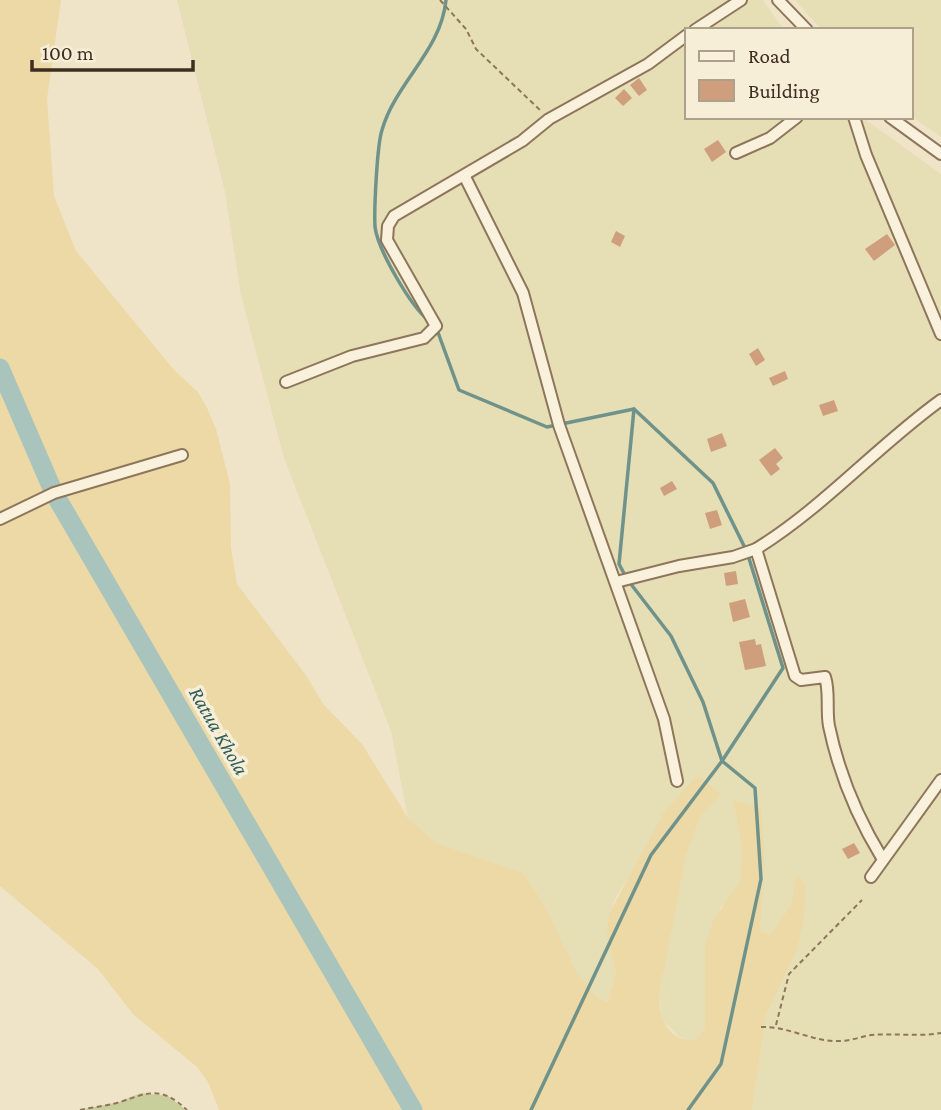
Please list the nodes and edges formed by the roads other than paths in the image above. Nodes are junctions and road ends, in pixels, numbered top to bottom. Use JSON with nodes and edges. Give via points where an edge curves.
{"nodes":[{"id":1,"x":741,"y":0,"type":"edge"},
{"id":2,"x":778,"y":0,"type":"edge"},
{"id":3,"x":698,"y":28,"type":"edge"},
{"id":4,"x":805,"y":28,"type":"edge"},
{"id":5,"x":685,"y":36,"type":"edge"},
{"id":6,"x":794,"y":119,"type":"edge"},
{"id":7,"x":855,"y":119,"type":"edge"},
{"id":8,"x":893,"y":119,"type":"edge"},
{"id":9,"x":736,"y":153,"type":"dead end"},
{"id":10,"x":941,"y":154,"type":"edge"},
{"id":11,"x":465,"y":177,"type":"junction"},
{"id":12,"x":941,"y":334,"type":"edge"},
{"id":13,"x":286,"y":382,"type":"dead end"},
{"id":14,"x":941,"y":400,"type":"edge"},
{"id":15,"x":182,"y":455,"type":"dead end"},
{"id":16,"x":0,"y":519,"type":"edge"},
{"id":17,"x":756,"y":549,"type":"junction"},
{"id":18,"x":616,"y":582,"type":"junction"},
{"id":19,"x":941,"y":780,"type":"edge"},
{"id":20,"x":677,"y":781,"type":"dead end"},
{"id":21,"x":882,"y":858,"type":"junction"},
{"id":22,"x":871,"y":877,"type":"dead end"}],
"edges":[{"from":1,"to":3,"type":"street"},
{"from":2,"to":4,"type":"street"},
{"from":5,"to":11,"type":"street"},
{"from":6,"to":9,"type":"street","via":[[770,138]]},
{"from":7,"to":12,"type":"street"},
{"from":8,"to":10,"type":"street"},
{"from":11,"to":13,"type":"street","via":[[408,206],[388,226],[387,240],[398,264],[436,326],[424,338],[352,356]]},
{"from":11,"to":18,"type":"street","via":[[523,293],[559,425]]},
{"from":14,"to":17,"type":"street","via":[[903,427],[781,534]]},
{"from":15,"to":16,"type":"street","via":[[54,493]]},
{"from":17,"to":18,"type":"street"},
{"from":17,"to":21,"type":"street","via":[[795,676],[801,680],[825,677],[835,753],[859,820]]},
{"from":18,"to":20,"type":"street","via":[[664,719]]},
{"from":19,"to":21,"type":"street"},
{"from":21,"to":22,"type":"street"}]}
